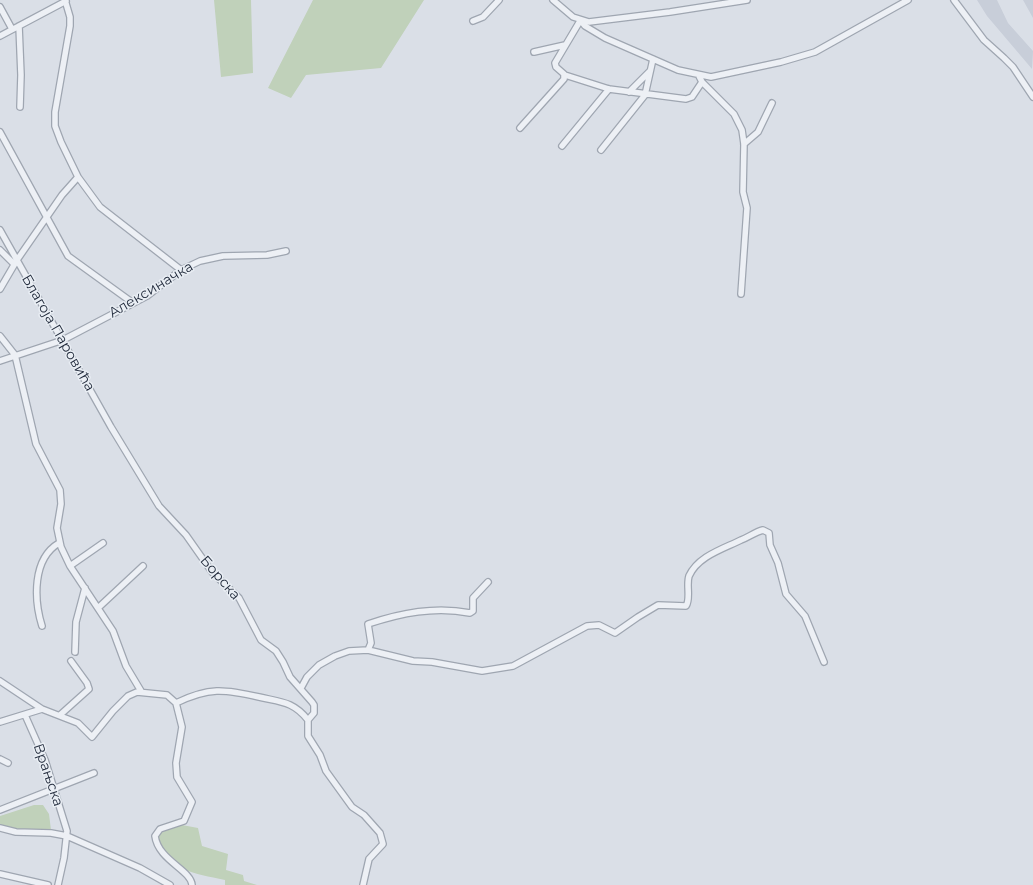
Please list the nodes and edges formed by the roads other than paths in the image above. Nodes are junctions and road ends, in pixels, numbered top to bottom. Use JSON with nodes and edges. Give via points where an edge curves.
{"nodes":[{"id":1,"x":499,"y":0,"type":"edge"},
{"id":2,"x":553,"y":0,"type":"edge"},
{"id":3,"x":747,"y":0,"type":"edge"},
{"id":4,"x":908,"y":0,"type":"edge"},
{"id":5,"x":954,"y":0,"type":"edge"},
{"id":6,"x":65,"y":1,"type":"edge"},
{"id":7,"x":0,"y":7,"type":"edge"},
{"id":8,"x":473,"y":21,"type":"dead end"},
{"id":9,"x":581,"y":21,"type":"junction"},
{"id":10,"x":19,"y":26,"type":"junction"},
{"id":11,"x":12,"y":29,"type":"junction"},
{"id":12,"x":0,"y":36,"type":"edge"},
{"id":13,"x":565,"y":45,"type":"junction"},
{"id":14,"x":534,"y":52,"type":"dead end"},
{"id":15,"x":653,"y":59,"type":"junction"},
{"id":16,"x":650,"y":71,"type":"junction"},
{"id":17,"x":565,"y":75,"type":"junction"},
{"id":18,"x":711,"y":77,"type":"junction"},
{"id":19,"x":700,"y":79,"type":"junction"},
{"id":20,"x":609,"y":89,"type":"junction"},
{"id":21,"x":711,"y":90,"type":"junction"},
{"id":22,"x":629,"y":92,"type":"junction"},
{"id":23,"x":645,"y":95,"type":"junction"},
{"id":24,"x":1033,"y":97,"type":"edge"},
{"id":25,"x":772,"y":103,"type":"dead end"},
{"id":26,"x":20,"y":107,"type":"dead end"},
{"id":27,"x":520,"y":128,"type":"dead end"},
{"id":28,"x":0,"y":132,"type":"edge"},
{"id":29,"x":746,"y":142,"type":"junction"},
{"id":30,"x":562,"y":146,"type":"dead end"},
{"id":31,"x":601,"y":150,"type":"dead end"},
{"id":32,"x":78,"y":177,"type":"junction"},
{"id":33,"x":48,"y":216,"type":"junction"},
{"id":34,"x":0,"y":230,"type":"edge"},
{"id":35,"x":0,"y":250,"type":"edge"},
{"id":36,"x":286,"y":251,"type":"dead end"},
{"id":37,"x":16,"y":262,"type":"junction"},
{"id":38,"x":181,"y":270,"type":"junction"},
{"id":39,"x":0,"y":289,"type":"edge"},
{"id":40,"x":741,"y":294,"type":"dead end"},
{"id":41,"x":133,"y":303,"type":"junction"},
{"id":42,"x":0,"y":336,"type":"edge"},
{"id":43,"x":63,"y":340,"type":"junction"},
{"id":44,"x":14,"y":355,"type":"junction"},
{"id":45,"x":0,"y":361,"type":"edge"},
{"id":46,"x":116,"y":435,"type":"joint"},
{"id":47,"x":59,"y":543,"type":"junction"},
{"id":48,"x":103,"y":543,"type":"dead end"},
{"id":49,"x":70,"y":566,"type":"junction"},
{"id":50,"x":143,"y":566,"type":"dead end"},
{"id":51,"x":488,"y":582,"type":"dead end"},
{"id":52,"x":85,"y":588,"type":"junction"},
{"id":53,"x":98,"y":608,"type":"junction"},
{"id":54,"x":42,"y":626,"type":"dead end"},
{"id":55,"x":368,"y":650,"type":"junction"},
{"id":56,"x":75,"y":652,"type":"dead end"},
{"id":57,"x":71,"y":660,"type":"dead end"},
{"id":58,"x":824,"y":662,"type":"dead end"},
{"id":59,"x":0,"y":681,"type":"edge"},
{"id":60,"x":301,"y":688,"type":"junction"},
{"id":61,"x":141,"y":691,"type":"junction"},
{"id":62,"x":176,"y":703,"type":"junction"},
{"id":63,"x":42,"y":709,"type":"junction"},
{"id":64,"x":25,"y":715,"type":"junction"},
{"id":65,"x":60,"y":715,"type":"junction"},
{"id":66,"x":308,"y":720,"type":"junction"},
{"id":67,"x":0,"y":722,"type":"edge"},
{"id":68,"x":0,"y":759,"type":"edge"},
{"id":69,"x":8,"y":763,"type":"dead end"},
{"id":70,"x":94,"y":773,"type":"dead end"},
{"id":71,"x":55,"y":789,"type":"junction"},
{"id":72,"x":0,"y":810,"type":"edge"},
{"id":73,"x":0,"y":828,"type":"edge"},
{"id":74,"x":66,"y":836,"type":"junction"},
{"id":75,"x":0,"y":874,"type":"edge"},
{"id":76,"x":48,"y":885,"type":"edge"},
{"id":77,"x":58,"y":885,"type":"edge"},
{"id":78,"x":170,"y":885,"type":"edge"},
{"id":79,"x":192,"y":885,"type":"edge"},
{"id":80,"x":363,"y":885,"type":"edge"}],
"edges":[{"from":1,"to":8,"type":"street","via":[[482,17]]},
{"from":2,"to":9,"type":"street"},
{"from":3,"to":9,"type":"street","via":[[600,22]]},
{"from":4,"to":18,"type":"street","via":[[815,52]]},
{"from":5,"to":24,"type":"street","via":[[984,40],[1012,67]]},
{"from":6,"to":10,"type":"street"},
{"from":6,"to":32,"type":"street","via":[[70,26],[55,112],[55,126]]},
{"from":7,"to":11,"type":"street"},
{"from":9,"to":13,"type":"street"},
{"from":9,"to":15,"type":"street","via":[[597,34]]},
{"from":10,"to":11,"type":"street"},
{"from":10,"to":26,"type":"street"},
{"from":11,"to":12,"type":"street"},
{"from":13,"to":14,"type":"street"},
{"from":13,"to":17,"type":"street","via":[[555,65]]},
{"from":15,"to":16,"type":"street"},
{"from":15,"to":19,"type":"street"},
{"from":16,"to":22,"type":"street"},
{"from":16,"to":23,"type":"street"},
{"from":17,"to":20,"type":"street"},
{"from":17,"to":27,"type":"street","via":[[560,84]]},
{"from":18,"to":19,"type":"street"},
{"from":18,"to":21,"type":"street"},
{"from":19,"to":21,"type":"street"},
{"from":19,"to":23,"type":"street","via":[[689,99]]},
{"from":20,"to":22,"type":"street"},
{"from":20,"to":30,"type":"street"},
{"from":21,"to":29,"type":"street","via":[[734,114]]},
{"from":22,"to":23,"type":"street"},
{"from":23,"to":31,"type":"street"},
{"from":25,"to":29,"type":"street","via":[[763,124]]},
{"from":28,"to":33,"type":"street"},
{"from":29,"to":40,"type":"street","via":[[744,192],[747,208]]},
{"from":32,"to":33,"type":"street"},
{"from":32,"to":38,"type":"street","via":[[92,198],[107,213]]},
{"from":33,"to":37,"type":"street"},
{"from":33,"to":41,"type":"street","via":[[66,252],[73,260]]},
{"from":34,"to":37,"type":"street","name":"Благоја Паровића"},
{"from":35,"to":37,"type":"street"},
{"from":36,"to":38,"type":"street","name":"Алексиначка","via":[[267,255],[210,258]]},
{"from":37,"to":39,"type":"street"},
{"from":37,"to":43,"type":"street","name":"Благоја Паровића"},
{"from":38,"to":41,"type":"street","name":"Алексиначка"},
{"from":41,"to":43,"type":"street","name":"Алексиначка"},
{"from":42,"to":44,"type":"street"},
{"from":43,"to":44,"type":"street","name":"Алексиначка"},
{"from":43,"to":46,"type":"street","name":"Благоја Паровића"},
{"from":44,"to":45,"type":"street","name":"Алексиначка"},
{"from":44,"to":47,"type":"street","via":[[36,444],[60,490],[61,504],[57,528]]},
{"from":46,"to":60,"type":"street","name":"Борска","via":[[159,506],[186,535],[212,572],[239,598],[261,640],[276,651],[290,677]]},
{"from":47,"to":49,"type":"street"},
{"from":47,"to":54,"type":"street","via":[[44,560],[37,583],[36,600]]},
{"from":48,"to":49,"type":"street"},
{"from":49,"to":52,"type":"street"},
{"from":50,"to":53,"type":"street"},
{"from":51,"to":55,"type":"street","via":[[473,598],[473,611],[470,613],[430,609],[368,624],[371,643]]},
{"from":52,"to":53,"type":"street"},
{"from":52,"to":56,"type":"street","via":[[75,629]]},
{"from":53,"to":61,"type":"street","via":[[113,631],[126,666]]},
{"from":55,"to":58,"type":"street","via":[[413,661],[482,671],[513,666],[588,626],[599,625],[614,633],[658,605],[686,606],[689,577],[700,562],[765,530],[769,533],[770,545],[778,563],[786,594],[805,616]]},
{"from":55,"to":60,"type":"street","via":[[349,651],[329,659],[311,672]]},
{"from":57,"to":65,"type":"street","via":[[89,689]]},
{"from":59,"to":63,"type":"street"},
{"from":60,"to":66,"type":"street","name":"Борска","via":[[314,706],[314,713]]},
{"from":61,"to":62,"type":"street","via":[[167,695]]},
{"from":61,"to":65,"type":"street","via":[[125,699],[92,736],[78,723]]},
{"from":62,"to":66,"type":"street","via":[[200,692],[239,692],[284,702]]},
{"from":62,"to":79,"type":"street","via":[[182,727],[176,763],[177,777],[192,802],[184,821],[160,829],[156,836],[161,852],[190,879]]},
{"from":63,"to":64,"type":"street"},
{"from":63,"to":65,"type":"street"},
{"from":64,"to":67,"type":"street"},
{"from":64,"to":71,"type":"street","name":"Врањска","via":[[46,760]]},
{"from":66,"to":80,"type":"street","via":[[308,736],[326,771],[352,808],[364,815],[382,836],[383,844],[369,859]]},
{"from":68,"to":69,"type":"street"},
{"from":70,"to":71,"type":"street"},
{"from":71,"to":72,"type":"street"},
{"from":71,"to":74,"type":"street","name":"Врањска"},
{"from":73,"to":74,"type":"street","via":[[16,832]]},
{"from":74,"to":77,"type":"street","name":"Врањска"},
{"from":74,"to":78,"type":"street","via":[[140,868]]},
{"from":75,"to":76,"type":"street"}]}
